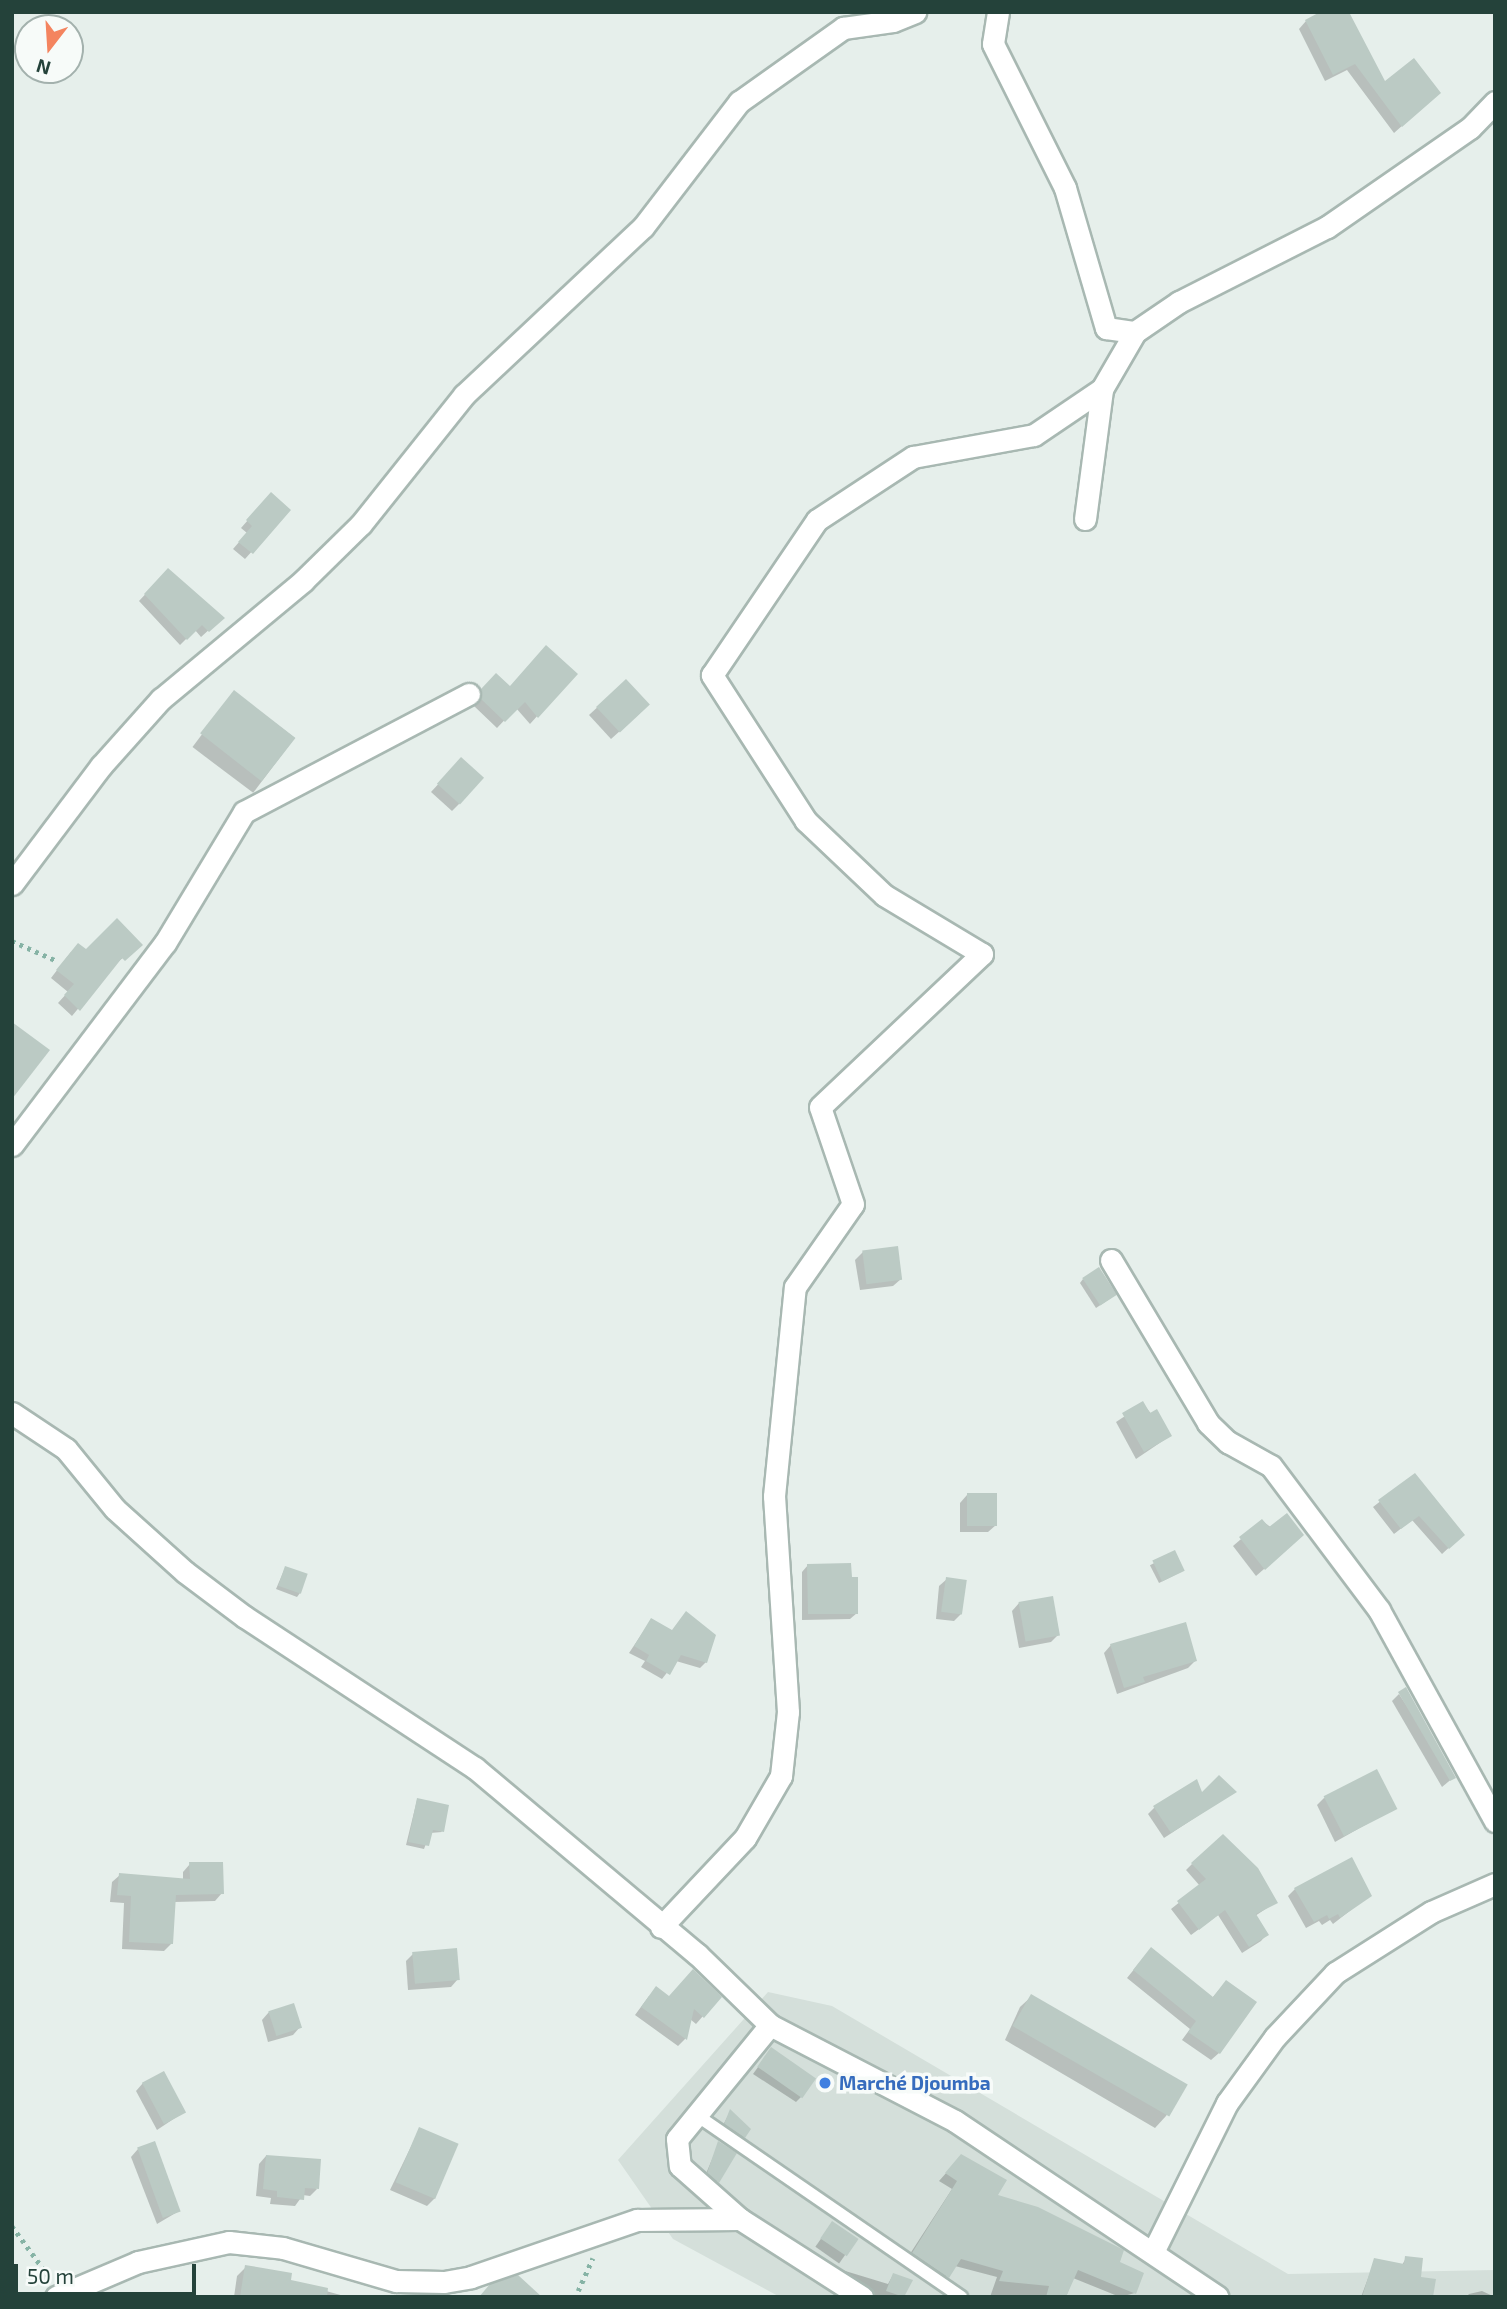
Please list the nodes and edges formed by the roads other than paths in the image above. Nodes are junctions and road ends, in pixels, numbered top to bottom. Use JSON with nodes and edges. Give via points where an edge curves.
{"nodes":[{"id":1,"x":915,"y":12,"type":"edge"},
{"id":2,"x":998,"y":12,"type":"edge"},
{"id":3,"x":1495,"y":102,"type":"edge"},
{"id":4,"x":1135,"y":332,"type":"junction"},
{"id":5,"x":1102,"y":389,"type":"junction"},
{"id":6,"x":1085,"y":519,"type":"dead end"},
{"id":7,"x":469,"y":694,"type":"dead end"},
{"id":8,"x":12,"y":884,"type":"edge"},
{"id":9,"x":12,"y":1145,"type":"edge"},
{"id":10,"x":1111,"y":1259,"type":"dead end"},
{"id":11,"x":12,"y":1413,"type":"edge"},
{"id":12,"x":1495,"y":1821,"type":"edge"},
{"id":13,"x":1495,"y":1884,"type":"edge"},
{"id":14,"x":661,"y":1927,"type":"junction"},
{"id":15,"x":770,"y":2025,"type":"junction"},
{"id":16,"x":695,"y":2114,"type":"junction"},
{"id":17,"x":740,"y":2218,"type":"junction"},
{"id":18,"x":1153,"y":2252,"type":"junction"},
{"id":19,"x":57,"y":2296,"type":"edge"},
{"id":20,"x":862,"y":2297,"type":"edge"},
{"id":21,"x":961,"y":2297,"type":"edge"},
{"id":22,"x":1218,"y":2297,"type":"edge"}],
"edges":[{"from":1,"to":8,"type":"street","via":[[894,21],[843,28],[739,102],[643,227],[464,395],[361,524],[303,581],[161,699],[101,766]]},
{"from":2,"to":4,"type":"street","via":[[993,44],[1065,188],[1106,328]]},
{"from":3,"to":4,"type":"street","via":[[1471,128],[1327,227],[1180,302]]},
{"from":4,"to":5,"type":"street"},
{"from":5,"to":6,"type":"street"},
{"from":5,"to":14,"type":"street","via":[[1034,435],[914,457],[817,520],[712,675],[806,821],[884,895],[982,954],[820,1107],[853,1204],[795,1287],[775,1496],[788,1712],[781,1776],[745,1839]]},
{"from":7,"to":9,"type":"street","via":[[244,812],[165,943]]},
{"from":10,"to":12,"type":"street","via":[[1208,1423],[1228,1441],[1271,1466],[1378,1610]]},
{"from":11,"to":14,"type":"street","via":[[65,1449],[115,1510],[185,1572],[244,1617],[475,1768]]},
{"from":13,"to":18,"type":"street","via":[[1431,1912],[1335,1973],[1275,2037],[1227,2103]]},
{"from":14,"to":15,"type":"street","via":[[736,1989]]},
{"from":15,"to":16,"type":"street"},
{"from":15,"to":18,"type":"street","via":[[955,2121]]},
{"from":16,"to":17,"type":"street","via":[[677,2139],[680,2166]]},
{"from":16,"to":21,"type":"lane"},
{"from":17,"to":19,"type":"street","via":[[637,2220],[471,2277],[444,2281],[396,2281],[283,2248],[229,2242],[138,2262]]},
{"from":17,"to":20,"type":"street"},
{"from":18,"to":22,"type":"street"}]}
